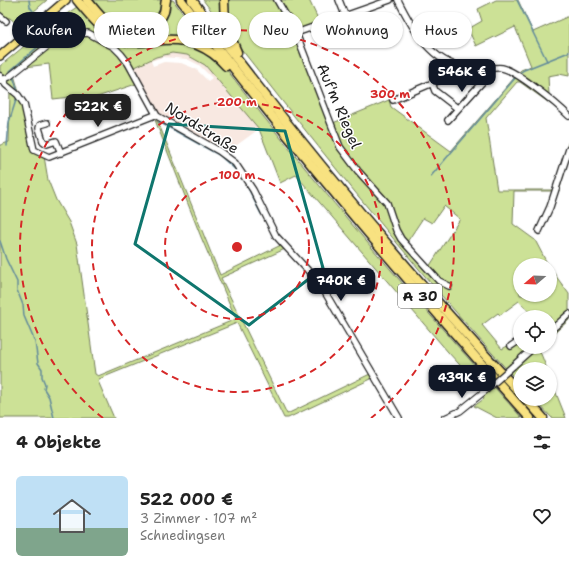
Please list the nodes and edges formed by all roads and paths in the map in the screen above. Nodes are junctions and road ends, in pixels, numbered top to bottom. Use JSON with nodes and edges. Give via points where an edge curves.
{"nodes":[{"id":1,"x":66,"y":0,"type":"edge"},
{"id":2,"x":77,"y":0,"type":"edge"},
{"id":3,"x":87,"y":0,"type":"edge"},
{"id":4,"x":166,"y":0,"type":"edge"},
{"id":5,"x":181,"y":0,"type":"edge"},
{"id":6,"x":192,"y":0,"type":"edge"},
{"id":7,"x":224,"y":0,"type":"edge"},
{"id":8,"x":277,"y":0,"type":"edge"},
{"id":9,"x":339,"y":0,"type":"edge"},
{"id":10,"x":390,"y":0,"type":"edge"},
{"id":11,"x":398,"y":0,"type":"edge"},
{"id":12,"x":284,"y":12,"type":"edge"},
{"id":13,"x":344,"y":12,"type":"edge"},
{"id":14,"x":354,"y":12,"type":"edge"},
{"id":15,"x":302,"y":48,"type":"edge"},
{"id":16,"x":0,"y":56,"type":"edge"},
{"id":17,"x":459,"y":67,"type":"junction"},
{"id":18,"x":488,"y":69,"type":"junction"},
{"id":19,"x":246,"y":71,"type":"junction"},
{"id":20,"x":236,"y":73,"type":"junction"},
{"id":21,"x":1,"y":79,"type":"edge"},
{"id":22,"x":432,"y":83,"type":"junction"},
{"id":23,"x":393,"y":100,"type":"dead end"},
{"id":24,"x":457,"y":108,"type":"junction"},
{"id":25,"x":155,"y":114,"type":"junction"},
{"id":26,"x":569,"y":116,"type":"edge"},
{"id":27,"x":448,"y":120,"type":"dead end"},
{"id":28,"x":47,"y":123,"type":"dead end"},
{"id":29,"x":569,"y":149,"type":"edge"},
{"id":30,"x":60,"y":153,"type":"junction"},
{"id":31,"x":539,"y":231,"type":"dead end"},
{"id":32,"x":449,"y":286,"type":"dead end"},
{"id":33,"x":569,"y":314,"type":"edge"},
{"id":34,"x":557,"y":324,"type":"edge"},
{"id":35,"x":526,"y":354,"type":"edge"},
{"id":36,"x":513,"y":385,"type":"edge"},
{"id":37,"x":532,"y":406,"type":"edge"},
{"id":38,"x":399,"y":418,"type":"edge"},
{"id":39,"x":445,"y":418,"type":"edge"},
{"id":40,"x":530,"y":418,"type":"edge"},
{"id":41,"x":543,"y":418,"type":"edge"}],
"edges":[{"from":1,"to":16,"type":"main road"},
{"from":2,"to":20,"type":"highway","via":[[116,38],[133,42],[173,40],[196,43]]},
{"from":3,"to":4,"type":"highway","via":[[116,30],[130,34],[149,29],[157,23],[164,12]]},
{"from":5,"to":20,"type":"highway","number":"A 30"},
{"from":6,"to":19,"type":"highway","number":"A 30"},
{"from":7,"to":19,"type":"highway","via":[[225,24]]},
{"from":8,"to":12,"type":"street","name":"Auf'm Riegel"},
{"from":9,"to":13,"type":"street"},
{"from":10,"to":14,"type":"street"},
{"from":11,"to":17,"type":"street","via":[[422,41],[446,62]]},
{"from":15,"to":32,"type":"street","name":"Auf'm Riegel","via":[[340,147],[387,203],[401,239],[439,281]]},
{"from":17,"to":18,"type":"street"},
{"from":17,"to":22,"type":"street","via":[[456,73]]},
{"from":18,"to":24,"type":"street","via":[[486,78]]},
{"from":18,"to":26,"type":"street","via":[[502,68],[516,75]]},
{"from":19,"to":36,"type":"highway","number":"A 30","via":[[379,234]]},
{"from":20,"to":40,"type":"highway","number":"A 30","via":[[381,250]]},
{"from":21,"to":25,"type":"street","name":"Nordstraße","via":[[58,38],[75,32],[88,33],[121,54]]},
{"from":21,"to":30,"type":"street","via":[[24,104],[34,150],[50,157]]},
{"from":22,"to":23,"type":"street"},
{"from":22,"to":24,"type":"street","via":[[435,91]]},
{"from":24,"to":27,"type":"street"},
{"from":25,"to":30,"type":"street"},
{"from":25,"to":38,"type":"street","name":"Nordstraße","via":[[219,150],[235,163],[250,185],[276,236],[314,277],[326,294]]},
{"from":28,"to":30,"type":"street","via":[[40,125],[39,128],[43,141],[47,144],[56,141]]},
{"from":29,"to":31,"type":"street","via":[[550,207]]},
{"from":33,"to":34,"type":"street"},
{"from":35,"to":39,"type":"street","bridge":true,"via":[[460,411]]},
{"from":37,"to":41,"type":"highway"}]}
